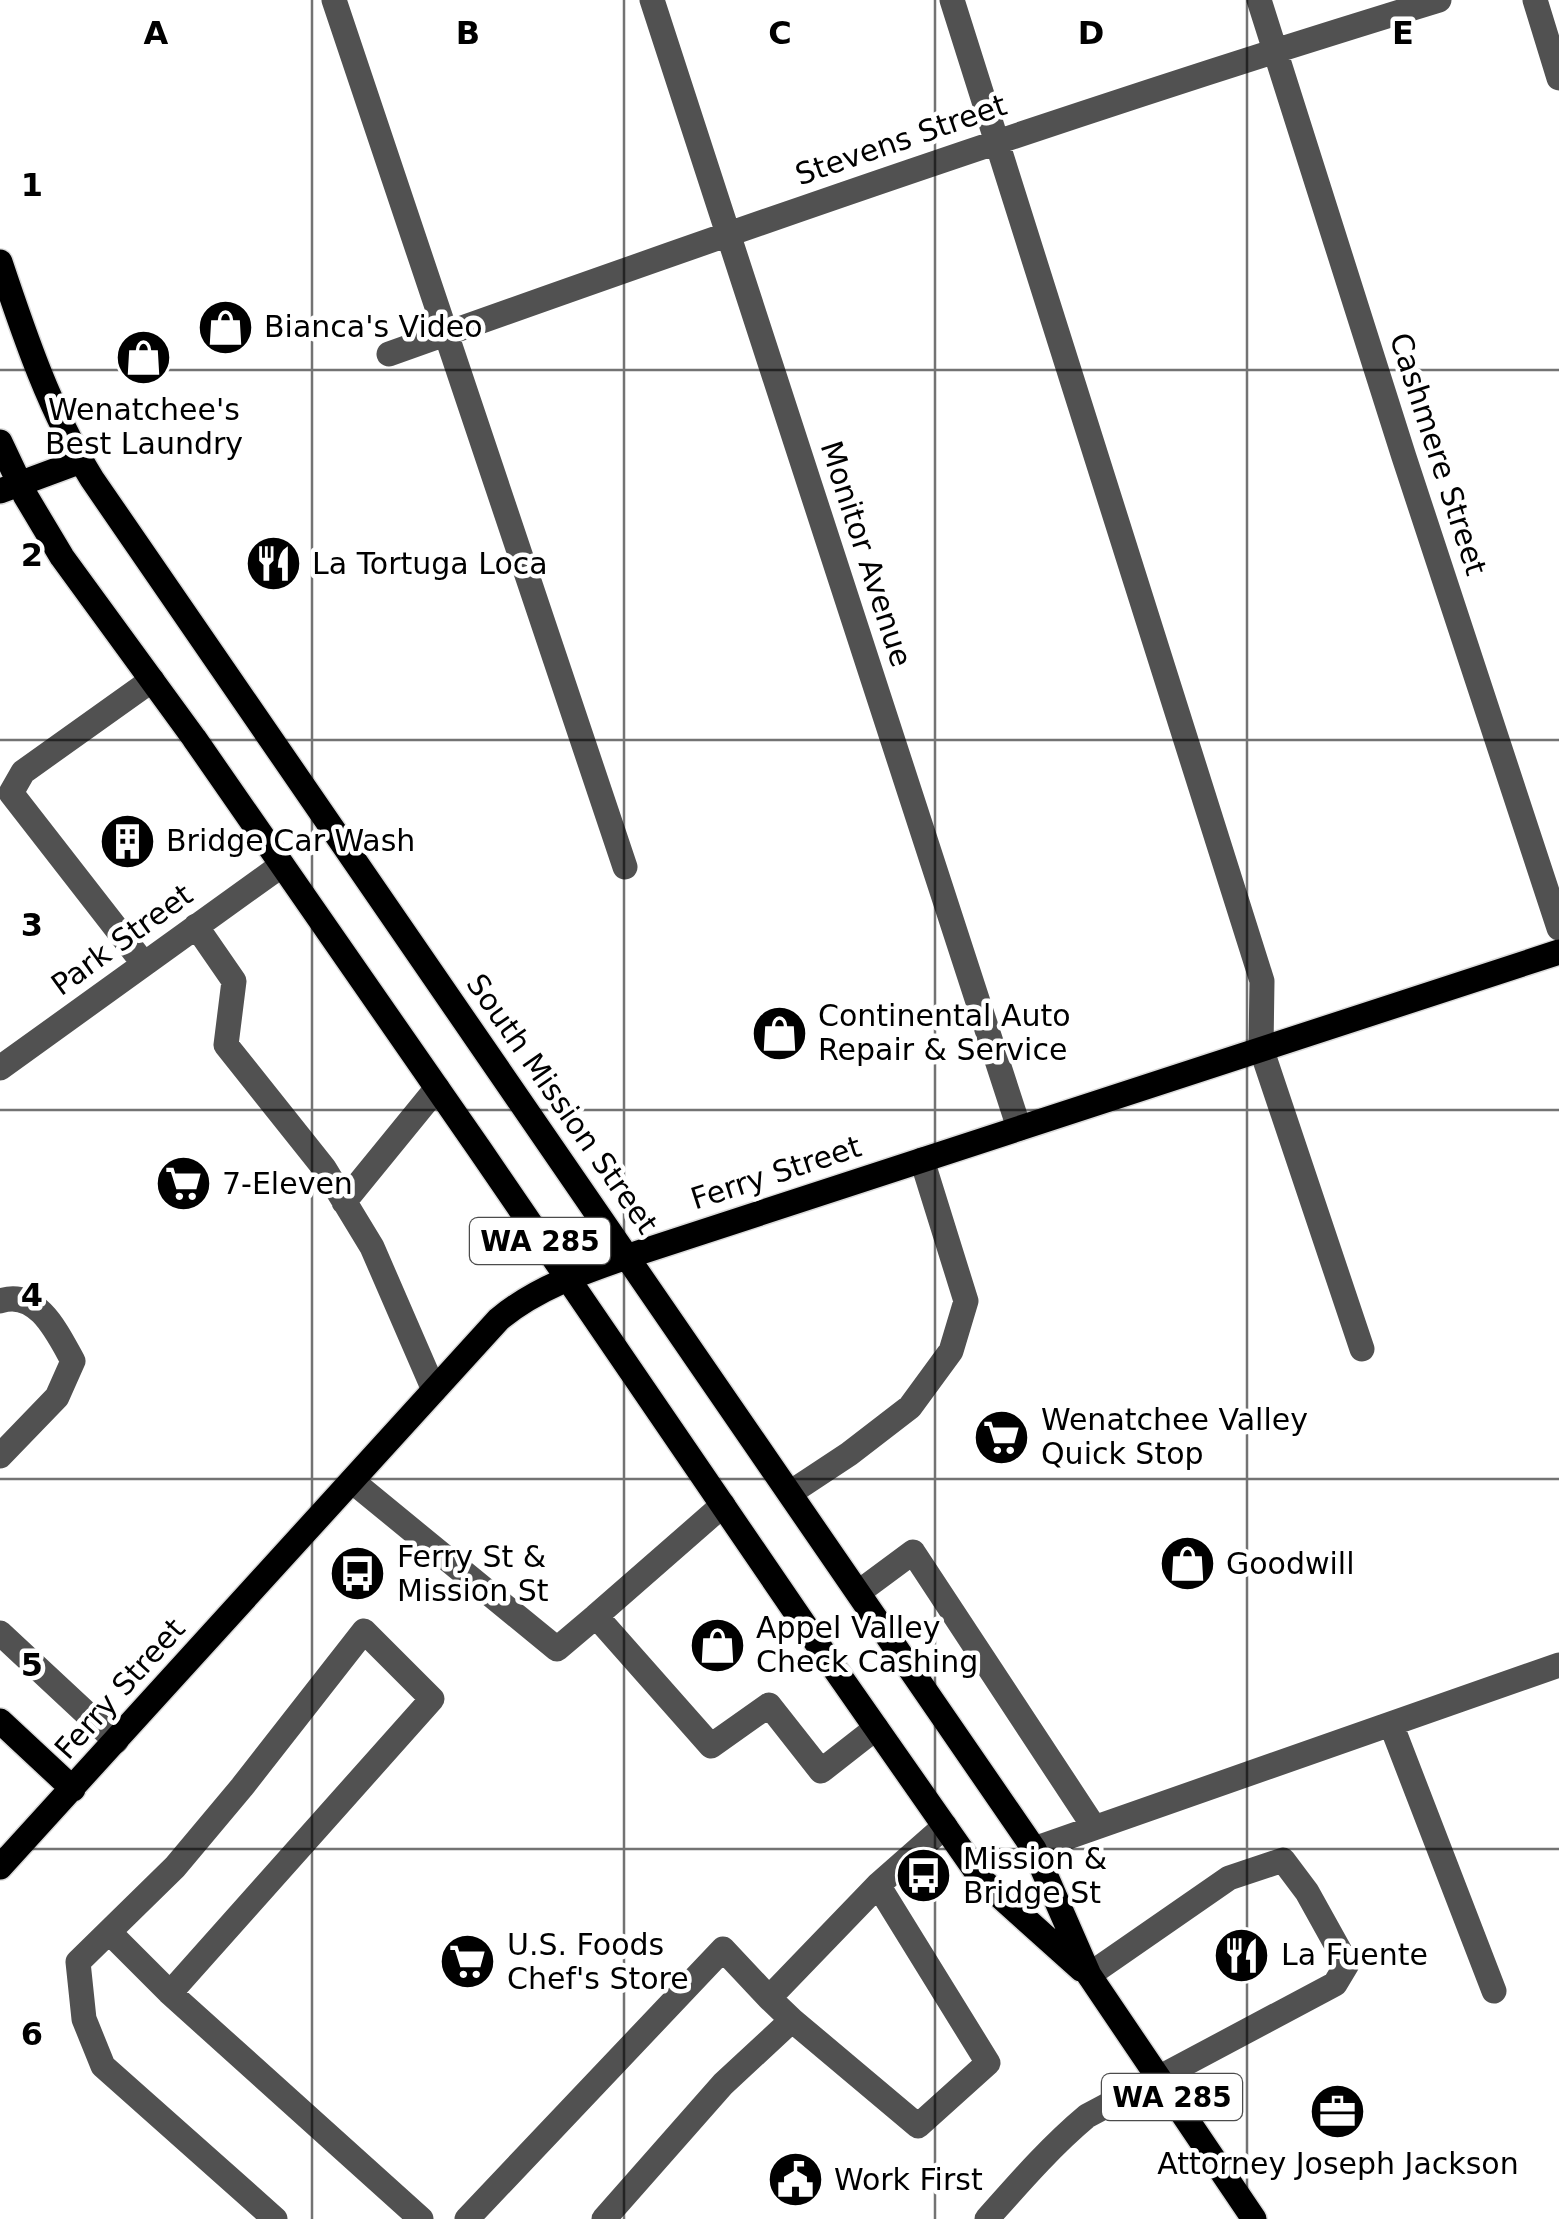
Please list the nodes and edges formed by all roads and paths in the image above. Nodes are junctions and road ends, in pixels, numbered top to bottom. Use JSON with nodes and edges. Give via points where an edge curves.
{"nodes":[{"id":1,"x":334,"y":0,"type":"edge"},
{"id":2,"x":652,"y":0,"type":"edge"},
{"id":3,"x":952,"y":0,"type":"edge"},
{"id":4,"x":1259,"y":0,"type":"edge"},
{"id":5,"x":1438,"y":0,"type":"edge"},
{"id":6,"x":1535,"y":0,"type":"edge"},
{"id":7,"x":1274,"y":50,"type":"junction"},
{"id":8,"x":1559,"y":78,"type":"edge"},
{"id":9,"x":997,"y":142,"type":"junction"},
{"id":10,"x":727,"y":234,"type":"junction"},
{"id":11,"x":0,"y":262,"type":"edge"},
{"id":12,"x":447,"y":334,"type":"junction"},
{"id":13,"x":389,"y":354,"type":"dead end"},
{"id":14,"x":0,"y":442,"type":"edge"},
{"id":15,"x":81,"y":461,"type":"junction"},
{"id":16,"x":10,"y":487,"type":"edge"},
{"id":17,"x":152,"y":680,"type":"junction"},
{"id":18,"x":282,"y":865,"type":"junction"},
{"id":19,"x":625,"y":867,"type":"dead end"},
{"id":20,"x":196,"y":926,"type":"junction"},
{"id":21,"x":1559,"y":928,"type":"edge"},
{"id":22,"x":1559,"y":952,"type":"edge"},
{"id":23,"x":144,"y":964,"type":"junction"},
{"id":24,"x":1262,"y":1048,"type":"junction"},
{"id":25,"x":0,"y":1068,"type":"edge"},
{"id":26,"x":437,"y":1088,"type":"junction"},
{"id":27,"x":1018,"y":1128,"type":"junction"},
{"id":28,"x":922,"y":1160,"type":"junction"},
{"id":29,"x":344,"y":1202,"type":"junction"},
{"id":30,"x":628,"y":1256,"type":"junction"},
{"id":31,"x":566,"y":1279,"type":"junction"},
{"id":32,"x":0,"y":1301,"type":"edge"},
{"id":33,"x":1362,"y":1348,"type":"dead end"},
{"id":34,"x":434,"y":1390,"type":"junction"},
{"id":35,"x":0,"y":1456,"type":"edge"},
{"id":36,"x":352,"y":1481,"type":"junction"},
{"id":37,"x":790,"y":1493,"type":"junction"},
{"id":38,"x":723,"y":1505,"type":"junction"},
{"id":39,"x":859,"y":1592,"type":"junction"},
{"id":40,"x":596,"y":1616,"type":"junction"},
{"id":41,"x":0,"y":1633,"type":"edge"},
{"id":42,"x":1559,"y":1666,"type":"edge"},
{"id":43,"x":0,"y":1722,"type":"edge"},
{"id":44,"x":1392,"y":1724,"type":"junction"},
{"id":45,"x":876,"y":1728,"type":"junction"},
{"id":46,"x":116,"y":1741,"type":"junction"},
{"id":47,"x":73,"y":1789,"type":"junction"},
{"id":48,"x":945,"y":1826,"type":"junction"},
{"id":49,"x":1094,"y":1827,"type":"junction"},
{"id":50,"x":1034,"y":1848,"type":"junction"},
{"id":51,"x":0,"y":1867,"type":"edge"},
{"id":52,"x":878,"y":1885,"type":"junction"},
{"id":53,"x":109,"y":1932,"type":"junction"},
{"id":54,"x":1088,"y":1975,"type":"junction"},
{"id":55,"x":1494,"y":1990,"type":"dead end"},
{"id":56,"x":170,"y":1992,"type":"junction"},
{"id":57,"x":769,"y":1998,"type":"junction"},
{"id":58,"x":792,"y":2020,"type":"junction"},
{"id":59,"x":1159,"y":2078,"type":"junction"},
{"id":60,"x":275,"y":2219,"type":"edge"},
{"id":61,"x":421,"y":2219,"type":"edge"},
{"id":62,"x":467,"y":2219,"type":"edge"},
{"id":63,"x":604,"y":2219,"type":"edge"},
{"id":64,"x":987,"y":2219,"type":"edge"},
{"id":65,"x":1254,"y":2219,"type":"edge"}],
"edges":[{"from":1,"to":12,"type":"street"},
{"from":2,"to":10,"type":"street","name":"Monitor Avenue"},
{"from":3,"to":9,"type":"street"},
{"from":4,"to":7,"type":"street","name":"Cashmere Street"},
{"from":5,"to":7,"type":"street","name":"Stevens Street"},
{"from":6,"to":8,"type":"street"},
{"from":7,"to":9,"type":"street","name":"Stevens Street"},
{"from":7,"to":21,"type":"street","name":"Cashmere Street"},
{"from":9,"to":10,"type":"street","name":"Stevens Street"},
{"from":9,"to":24,"type":"street","via":[[1262,981]]},
{"from":10,"to":12,"type":"street","name":"Stevens Street"},
{"from":10,"to":27,"type":"street","name":"Monitor Avenue"},
{"from":11,"to":15,"type":"main road","name":"South Mission Street","via":[[44,386]]},
{"from":12,"to":13,"type":"street","name":"Stevens Street"},
{"from":12,"to":19,"type":"street"},
{"from":14,"to":16,"type":"main road","name":"South Mission Street"},
{"from":15,"to":16,"type":"main road"},
{"from":15,"to":30,"type":"main road","name":"South Mission Street","number":"WA 285"},
{"from":16,"to":17,"type":"main road","name":"South Mission Street","number":"WA 285"},
{"from":17,"to":18,"type":"main road","name":"South Mission Street","number":"WA 285"},
{"from":17,"to":23,"type":"street","via":[[23,772],[10,792]]},
{"from":18,"to":20,"type":"street","name":"Park Street"},
{"from":18,"to":26,"type":"main road","name":"South Mission Street","number":"WA 285"},
{"from":20,"to":23,"type":"street","name":"Park Street"},
{"from":20,"to":29,"type":"street","via":[[234,981],[226,1044]]},
{"from":22,"to":24,"type":"main road","name":"Ferry Street"},
{"from":23,"to":25,"type":"street","name":"Park Street"},
{"from":24,"to":27,"type":"main road","name":"Ferry Street"},
{"from":24,"to":33,"type":"street"},
{"from":26,"to":29,"type":"street"},
{"from":26,"to":31,"type":"main road","name":"South Mission Street","number":"WA 285"},
{"from":27,"to":28,"type":"main road","name":"Ferry Street"},
{"from":28,"to":30,"type":"main road","name":"Ferry Street"},
{"from":28,"to":37,"type":"street","via":[[966,1300],[951,1350],[910,1407]]},
{"from":29,"to":34,"type":"street","via":[[372,1247]]},
{"from":30,"to":31,"type":"main road","name":"Ferry Street"},
{"from":30,"to":37,"type":"main road","name":"South Mission Street","number":"WA 285"},
{"from":31,"to":34,"type":"main road","name":"Ferry Street","via":[[512,1308]]},
{"from":31,"to":38,"type":"main road","name":"South Mission Street","number":"WA 285"},
{"from":32,"to":35,"type":"street","via":[[31,1302],[73,1361],[57,1397]]},
{"from":34,"to":36,"type":"main road","name":"Ferry Street"},
{"from":36,"to":40,"type":"street","via":[[557,1649]]},
{"from":36,"to":46,"type":"main road","name":"Ferry Street"},
{"from":37,"to":39,"type":"main road","name":"South Mission Street","number":"WA 285"},
{"from":38,"to":40,"type":"street"},
{"from":38,"to":45,"type":"main road","name":"South Mission Street","number":"WA 285"},
{"from":39,"to":49,"type":"street","via":[[914,1552]]},
{"from":39,"to":50,"type":"main road","name":"South Mission Street","number":"WA 285"},
{"from":40,"to":45,"type":"street","via":[[711,1746],[769,1705],[821,1771]]},
{"from":41,"to":46,"type":"street"},
{"from":42,"to":44,"type":"street"},
{"from":43,"to":47,"type":"main road"},
{"from":44,"to":49,"type":"street"},
{"from":44,"to":55,"type":"street"},
{"from":45,"to":48,"type":"main road","name":"South Mission Street","number":"WA 285"},
{"from":46,"to":47,"type":"main road","name":"Ferry Street"},
{"from":47,"to":51,"type":"main road","name":"Ferry Street"},
{"from":48,"to":52,"type":"street"},
{"from":48,"to":54,"type":"main road","name":"South Mission Street","number":"WA 285","via":[[983,1880]]},
{"from":49,"to":50,"type":"street"},
{"from":50,"to":54,"type":"main road","name":"South Mission Street","number":"WA 285"},
{"from":52,"to":57,"type":"street"},
{"from":52,"to":58,"type":"street","via":[[988,2062],[918,2126]]},
{"from":53,"to":56,"type":"street"},
{"from":53,"to":56,"type":"street","via":[[186,1854],[364,1631],[432,1699]]},
{"from":53,"to":60,"type":"street","via":[[78,1962],[84,2019],[103,2066]]},
{"from":54,"to":59,"type":"main road","name":"South Mission Street","number":"WA 285"},
{"from":54,"to":59,"type":"street","via":[[1229,1878],[1282,1860],[1307,1892],[1347,1964],[1335,1984]]},
{"from":56,"to":61,"type":"street"},
{"from":57,"to":58,"type":"street"},
{"from":57,"to":62,"type":"street","via":[[722,1949]]},
{"from":58,"to":63,"type":"street","via":[[723,2084]]},
{"from":59,"to":64,"type":"street","via":[[1088,2116]]},
{"from":59,"to":65,"type":"main road","name":"South Mission Street","number":"WA 285"}]}
